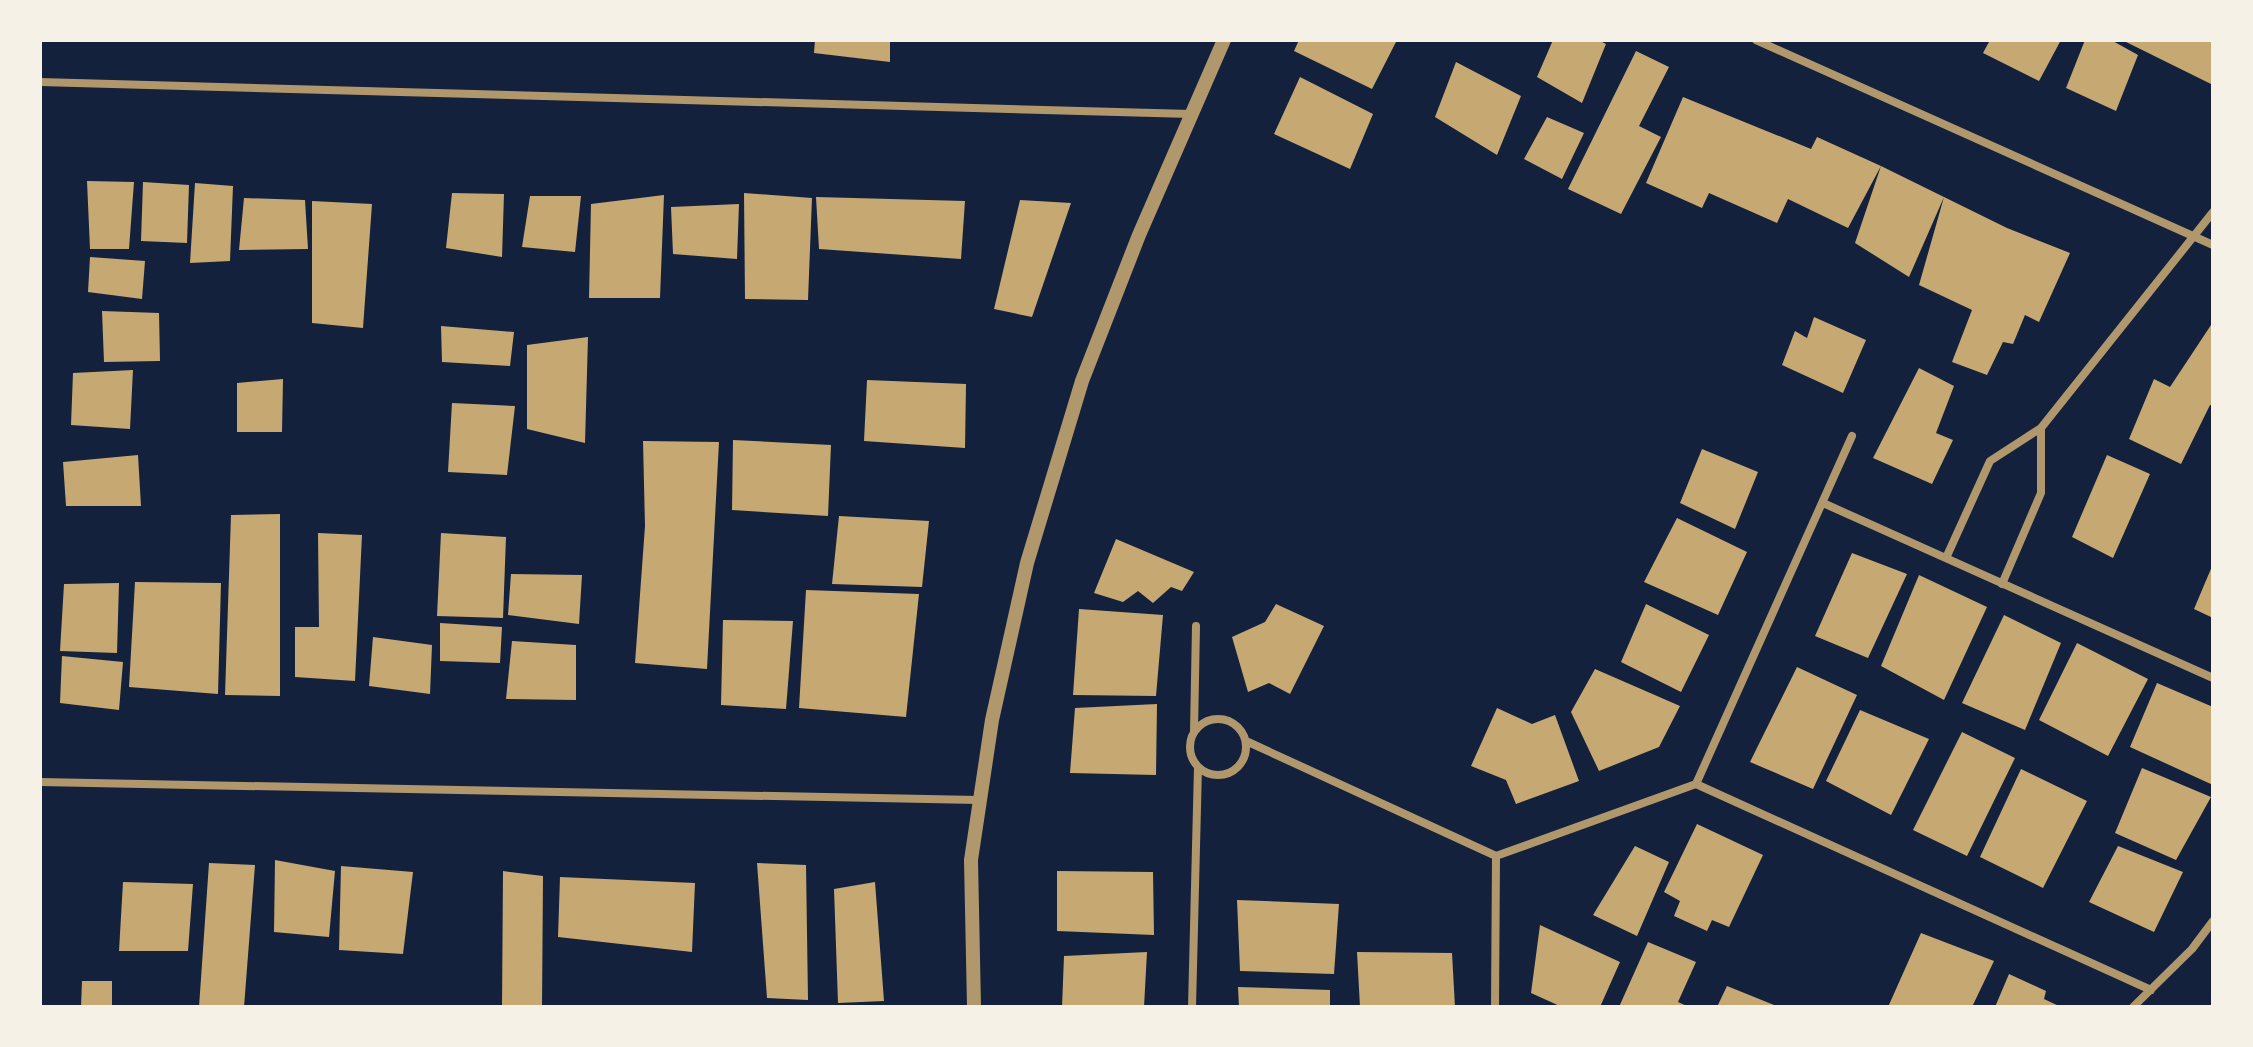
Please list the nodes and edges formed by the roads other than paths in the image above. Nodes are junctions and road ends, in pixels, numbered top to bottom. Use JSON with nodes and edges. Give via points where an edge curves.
{"nodes":[{"id":1,"x":1224,"y":40,"type":"edge"},
{"id":2,"x":1756,"y":40,"type":"edge"},
{"id":3,"x":40,"y":82,"type":"edge"},
{"id":4,"x":1191,"y":114,"type":"junction"},
{"id":5,"x":2213,"y":212,"type":"edge"},
{"id":6,"x":2194,"y":236,"type":"junction"},
{"id":7,"x":2213,"y":245,"type":"edge"},
{"id":8,"x":2041,"y":428,"type":"junction"},
{"id":9,"x":1852,"y":436,"type":"dead end"},
{"id":10,"x":1823,"y":503,"type":"junction"},
{"id":11,"x":1946,"y":558,"type":"junction"},
{"id":12,"x":2002,"y":584,"type":"junction"},
{"id":13,"x":1196,"y":626,"type":"dead end"},
{"id":14,"x":2213,"y":678,"type":"edge"},
{"id":15,"x":1194,"y":733,"type":"junction"},
{"id":16,"x":1246,"y":741,"type":"junction"},
{"id":17,"x":1198,"y":767,"type":"junction"},
{"id":18,"x":40,"y":782,"type":"edge"},
{"id":19,"x":1696,"y":784,"type":"junction"},
{"id":20,"x":978,"y":800,"type":"junction"},
{"id":21,"x":1496,"y":856,"type":"junction"},
{"id":22,"x":2213,"y":921,"type":"edge"},
{"id":23,"x":2151,"y":990,"type":"junction"},
{"id":24,"x":974,"y":1007,"type":"edge"},
{"id":25,"x":1192,"y":1007,"type":"edge"},
{"id":26,"x":1495,"y":1007,"type":"edge"},
{"id":27,"x":2133,"y":1007,"type":"edge"}],
"edges":[{"from":1,"to":4,"type":"street"},
{"from":2,"to":6,"type":"street"},
{"from":3,"to":4,"type":"street"},
{"from":4,"to":20,"type":"street","via":[[1110,308],[1053,469],[1018,602]]},
{"from":5,"to":6,"type":"street"},
{"from":6,"to":7,"type":"street"},
{"from":6,"to":8,"type":"street"},
{"from":8,"to":11,"type":"street","via":[[1990,461]]},
{"from":8,"to":12,"type":"street","via":[[2041,493]]},
{"from":9,"to":10,"type":"street"},
{"from":10,"to":11,"type":"street"},
{"from":10,"to":19,"type":"street"},
{"from":11,"to":12,"type":"street"},
{"from":12,"to":14,"type":"street"},
{"from":13,"to":15,"type":"street"},
{"from":15,"to":16,"type":"street","via":[[1218,719],[1236,725]]},
{"from":15,"to":17,"type":"street","via":[[1190,752]]},
{"from":16,"to":17,"type":"street","via":[[1244,759],[1231,772],[1215,775]]},
{"from":16,"to":21,"type":"street"},
{"from":17,"to":25,"type":"street"},
{"from":18,"to":20,"type":"street"},
{"from":19,"to":21,"type":"street"},
{"from":19,"to":23,"type":"street"},
{"from":20,"to":24,"type":"street","via":[[969,909]]},
{"from":21,"to":26,"type":"street"},
{"from":22,"to":23,"type":"street"},
{"from":23,"to":27,"type":"street"}]}
